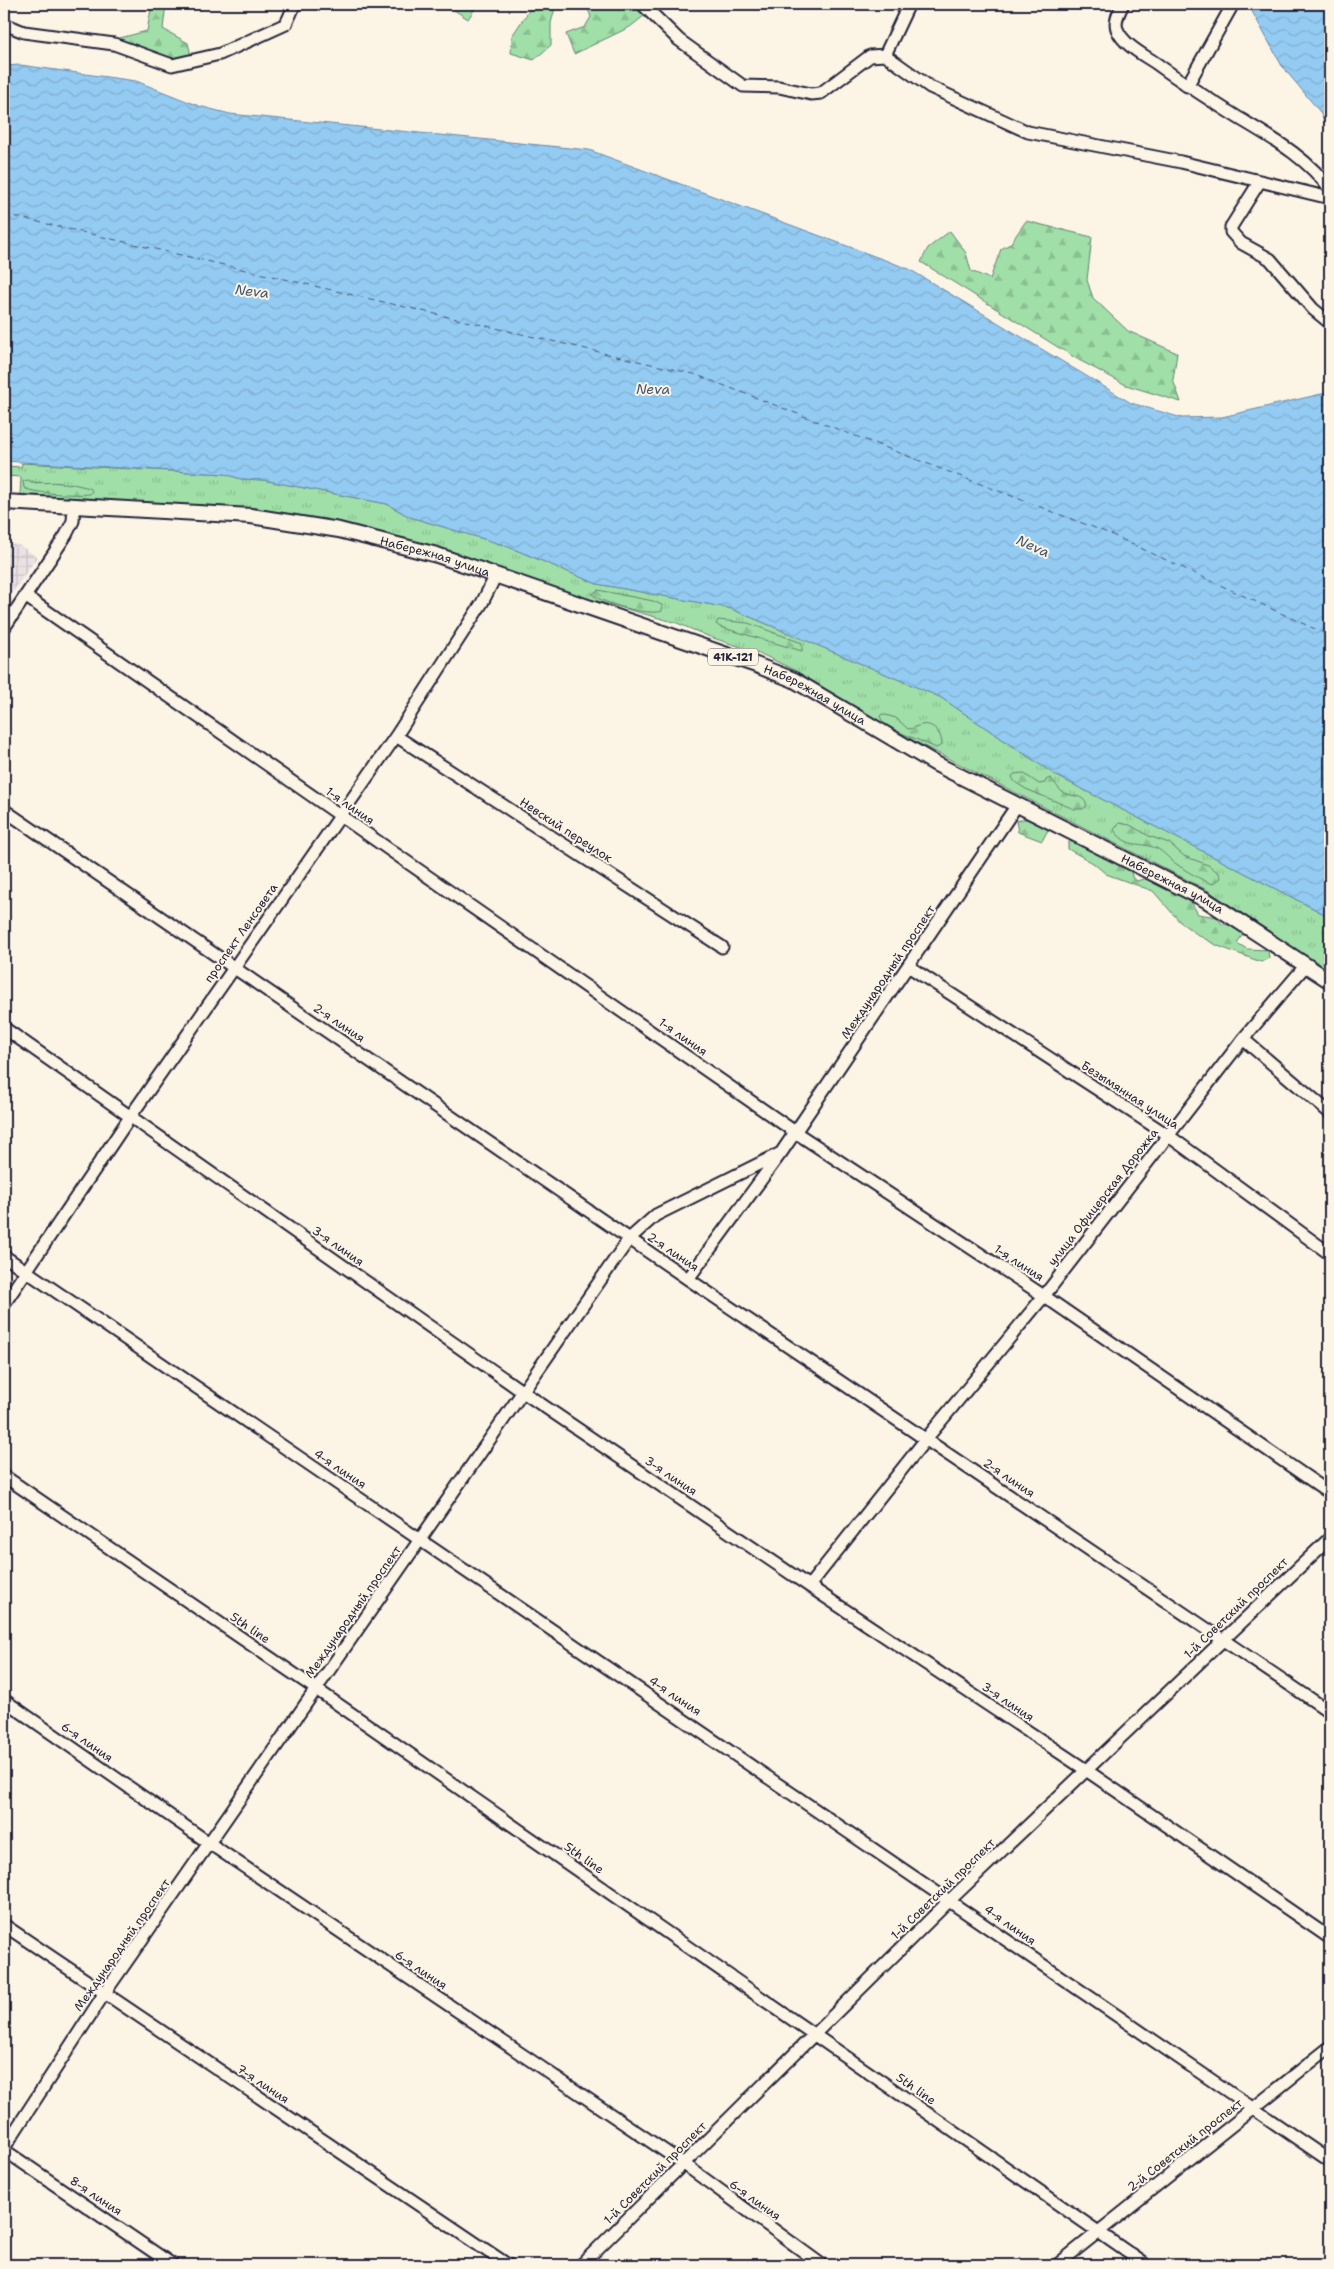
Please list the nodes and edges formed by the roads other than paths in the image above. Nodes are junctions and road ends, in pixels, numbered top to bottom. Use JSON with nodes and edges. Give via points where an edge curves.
{"nodes":[{"id":1,"x":295,"y":4,"type":"edge"},
{"id":2,"x":642,"y":4,"type":"edge"},
{"id":3,"x":909,"y":4,"type":"edge"},
{"id":4,"x":1122,"y":4,"type":"edge"},
{"id":5,"x":1233,"y":4,"type":"edge"},
{"id":6,"x":4,"y":24,"type":"edge"},
{"id":7,"x":885,"y":55,"type":"junction"},
{"id":8,"x":1188,"y":86,"type":"junction"},
{"id":9,"x":1260,"y":181,"type":"junction"},
{"id":10,"x":1330,"y":190,"type":"edge"},
{"id":11,"x":1330,"y":198,"type":"edge"},
{"id":12,"x":1330,"y":323,"type":"edge"},
{"id":13,"x":4,"y":502,"type":"edge"},
{"id":14,"x":74,"y":506,"type":"junction"},
{"id":15,"x":496,"y":575,"type":"junction"},
{"id":16,"x":25,"y":596,"type":"junction"},
{"id":17,"x":4,"y":628,"type":"edge"},
{"id":18,"x":396,"y":736,"type":"junction"},
{"id":19,"x":1017,"y":805,"type":"junction"},
{"id":20,"x":4,"y":810,"type":"edge"},
{"id":21,"x":340,"y":816,"type":"junction"},
{"id":22,"x":722,"y":947,"type":"dead end"},
{"id":23,"x":1306,"y":965,"type":"junction"},
{"id":24,"x":908,"y":966,"type":"junction"},
{"id":25,"x":234,"y":968,"type":"junction"},
{"id":26,"x":1330,"y":982,"type":"edge"},
{"id":27,"x":4,"y":1028,"type":"edge"},
{"id":28,"x":1243,"y":1039,"type":"junction"},
{"id":29,"x":1330,"y":1113,"type":"edge"},
{"id":30,"x":130,"y":1117,"type":"junction"},
{"id":31,"x":795,"y":1132,"type":"junction"},
{"id":32,"x":1168,"y":1136,"type":"junction"},
{"id":33,"x":781,"y":1153,"type":"junction"},
{"id":34,"x":629,"y":1239,"type":"junction"},
{"id":35,"x":1330,"y":1254,"type":"edge"},
{"id":36,"x":4,"y":1256,"type":"edge"},
{"id":37,"x":25,"y":1272,"type":"junction"},
{"id":38,"x":688,"y":1280,"type":"junction"},
{"id":39,"x":1044,"y":1296,"type":"junction"},
{"id":40,"x":4,"y":1304,"type":"edge"},
{"id":41,"x":523,"y":1392,"type":"junction"},
{"id":42,"x":926,"y":1439,"type":"junction"},
{"id":43,"x":4,"y":1476,"type":"edge"},
{"id":44,"x":1330,"y":1493,"type":"edge"},
{"id":45,"x":1330,"y":1538,"type":"edge"},
{"id":46,"x":420,"y":1540,"type":"junction"},
{"id":47,"x":809,"y":1586,"type":"junction"},
{"id":48,"x":1223,"y":1640,"type":"junction"},
{"id":49,"x":316,"y":1689,"type":"junction"},
{"id":50,"x":4,"y":1700,"type":"edge"},
{"id":51,"x":1330,"y":1712,"type":"edge"},
{"id":52,"x":1086,"y":1770,"type":"junction"},
{"id":53,"x":209,"y":1843,"type":"junction"},
{"id":54,"x":950,"y":1900,"type":"junction"},
{"id":55,"x":4,"y":1925,"type":"edge"},
{"id":56,"x":1330,"y":1938,"type":"edge"},
{"id":57,"x":104,"y":1994,"type":"junction"},
{"id":58,"x":814,"y":2034,"type":"junction"},
{"id":59,"x":1330,"y":2047,"type":"edge"},
{"id":60,"x":1253,"y":2110,"type":"junction"},
{"id":61,"x":4,"y":2149,"type":"edge"},
{"id":62,"x":1330,"y":2161,"type":"edge"},
{"id":63,"x":684,"y":2164,"type":"junction"},
{"id":64,"x":1097,"y":2232,"type":"junction"},
{"id":65,"x":172,"y":2265,"type":"edge"},
{"id":66,"x":508,"y":2265,"type":"edge"},
{"id":67,"x":581,"y":2265,"type":"edge"},
{"id":68,"x":822,"y":2265,"type":"edge"},
{"id":69,"x":1057,"y":2265,"type":"edge"},
{"id":70,"x":1146,"y":2265,"type":"edge"}],
"edges":[{"from":1,"to":6,"type":"street","via":[[286,24],[220,54],[172,65],[114,44],[24,32]]},
{"from":2,"to":7,"type":"street","via":[[679,40],[743,86],[821,93],[870,56]]},
{"from":3,"to":7,"type":"street"},
{"from":4,"to":8,"type":"street","via":[[1116,28],[1121,36]]},
{"from":5,"to":8,"type":"street"},
{"from":7,"to":9,"type":"street","via":[[930,87],[1028,132]]},
{"from":8,"to":10,"type":"street","via":[[1276,141],[1310,167]]},
{"from":9,"to":11,"type":"street"},
{"from":9,"to":12,"type":"street","via":[[1231,232],[1241,243],[1270,259],[1313,309]]},
{"from":13,"to":14,"type":"main road","number":"41К-121"},
{"from":14,"to":15,"type":"main road","name":"Набережная улица","number":"41К-121","via":[[294,521],[437,554]]},
{"from":14,"to":16,"type":"street","via":[[73,520],[66,535]]},
{"from":15,"to":18,"type":"street","name":"проспект Ленсовета","via":[[482,603]]},
{"from":15,"to":19,"type":"main road","name":"Набережная улица","number":"41К-121","via":[[794,680],[891,739]]},
{"from":16,"to":17,"type":"street"},
{"from":16,"to":21,"type":"street","name":"1-я линия"},
{"from":18,"to":21,"type":"street","name":"проспект Ленсовета"},
{"from":18,"to":22,"type":"street","name":"Невский переулок"},
{"from":19,"to":23,"type":"main road","name":"Набережная улица","number":"41К-121","via":[[1206,900]]},
{"from":19,"to":24,"type":"street","name":"Международный проспект"},
{"from":20,"to":25,"type":"street","name":"2-я линия"},
{"from":21,"to":25,"type":"street","name":"проспект Ленсовета"},
{"from":21,"to":31,"type":"street","name":"1-я линия"},
{"from":23,"to":26,"type":"main road","name":"Набережная улица","number":"41К-121"},
{"from":23,"to":28,"type":"street","name":"улица Офицерская Дорожка"},
{"from":24,"to":31,"type":"street","name":"Международный проспект"},
{"from":24,"to":32,"type":"street","name":"Безымянная улица"},
{"from":25,"to":30,"type":"street","name":"проспект Ленсовета"},
{"from":25,"to":34,"type":"street","name":"2-я линия"},
{"from":27,"to":30,"type":"street","name":"3-я линия"},
{"from":28,"to":29,"type":"street"},
{"from":28,"to":32,"type":"street","name":"улица Офицерская Дорожка"},
{"from":30,"to":37,"type":"street","name":"проспект Ленсовета"},
{"from":30,"to":41,"type":"street","name":"3-я линия"},
{"from":31,"to":33,"type":"street","name":"Международный проспект"},
{"from":31,"to":39,"type":"street","name":"1-я линия"},
{"from":32,"to":35,"type":"street","name":"Безымянная улица"},
{"from":32,"to":39,"type":"street","name":"улица Офицерская Дорожка"},
{"from":33,"to":34,"type":"street","name":"Международный проспект","via":[[656,1215]]},
{"from":33,"to":38,"type":"street","name":"Международный проспект"},
{"from":34,"to":38,"type":"street","name":"2-я линия"},
{"from":34,"to":41,"type":"street","name":"Международный проспект"},
{"from":36,"to":37,"type":"street","name":"4-я линия"},
{"from":37,"to":40,"type":"street","name":"проспект Ленсовета"},
{"from":37,"to":46,"type":"street","name":"4-я линия"},
{"from":38,"to":42,"type":"street","name":"2-я линия"},
{"from":39,"to":42,"type":"street","name":"улица Офицерская Дорожка"},
{"from":39,"to":44,"type":"street","name":"1-я линия"},
{"from":41,"to":46,"type":"street","name":"Международный проспект"},
{"from":41,"to":47,"type":"street","name":"3-я линия"},
{"from":42,"to":47,"type":"street","name":"улица Офицерская Дорожка"},
{"from":42,"to":48,"type":"street","name":"2-я линия"},
{"from":43,"to":49,"type":"street","name":"5th line"},
{"from":45,"to":48,"type":"street","name":"1-й Советский проспект"},
{"from":46,"to":49,"type":"street","name":"Международный проспект"},
{"from":46,"to":54,"type":"street","name":"4-я линия"},
{"from":47,"to":52,"type":"street","name":"3-я линия"},
{"from":48,"to":51,"type":"street","name":"2-я линия"},
{"from":48,"to":52,"type":"street","name":"1-й Советский проспект"},
{"from":49,"to":53,"type":"street","name":"Международный проспект"},
{"from":49,"to":58,"type":"street","name":"5th line"},
{"from":50,"to":53,"type":"street","name":"6-я линия"},
{"from":52,"to":54,"type":"street","name":"1-й Советский проспект"},
{"from":52,"to":56,"type":"street","name":"3-я линия"},
{"from":53,"to":57,"type":"street","name":"Международный проспект"},
{"from":53,"to":63,"type":"street","name":"6-я линия"},
{"from":54,"to":58,"type":"street","name":"1-й Советский проспект"},
{"from":54,"to":60,"type":"street","name":"4-я линия"},
{"from":55,"to":57,"type":"street","name":"7-я линия"},
{"from":57,"to":61,"type":"street","name":"Международный проспект"},
{"from":57,"to":66,"type":"street","name":"7-я линия"},
{"from":58,"to":63,"type":"street","name":"1-й Советский проспект"},
{"from":58,"to":64,"type":"street","name":"5th line"},
{"from":59,"to":60,"type":"street","name":"2-й Советский проспект"},
{"from":60,"to":62,"type":"street","name":"4-я линия"},
{"from":60,"to":64,"type":"street","name":"2-й Советский проспект"},
{"from":61,"to":65,"type":"street","name":"8-я линия"},
{"from":63,"to":67,"type":"street","name":"1-й Советский проспект"},
{"from":63,"to":68,"type":"street","name":"6-я линия"},
{"from":64,"to":69,"type":"street","name":"2-й Советский проспект"},
{"from":64,"to":70,"type":"street","name":"5th line"}]}
